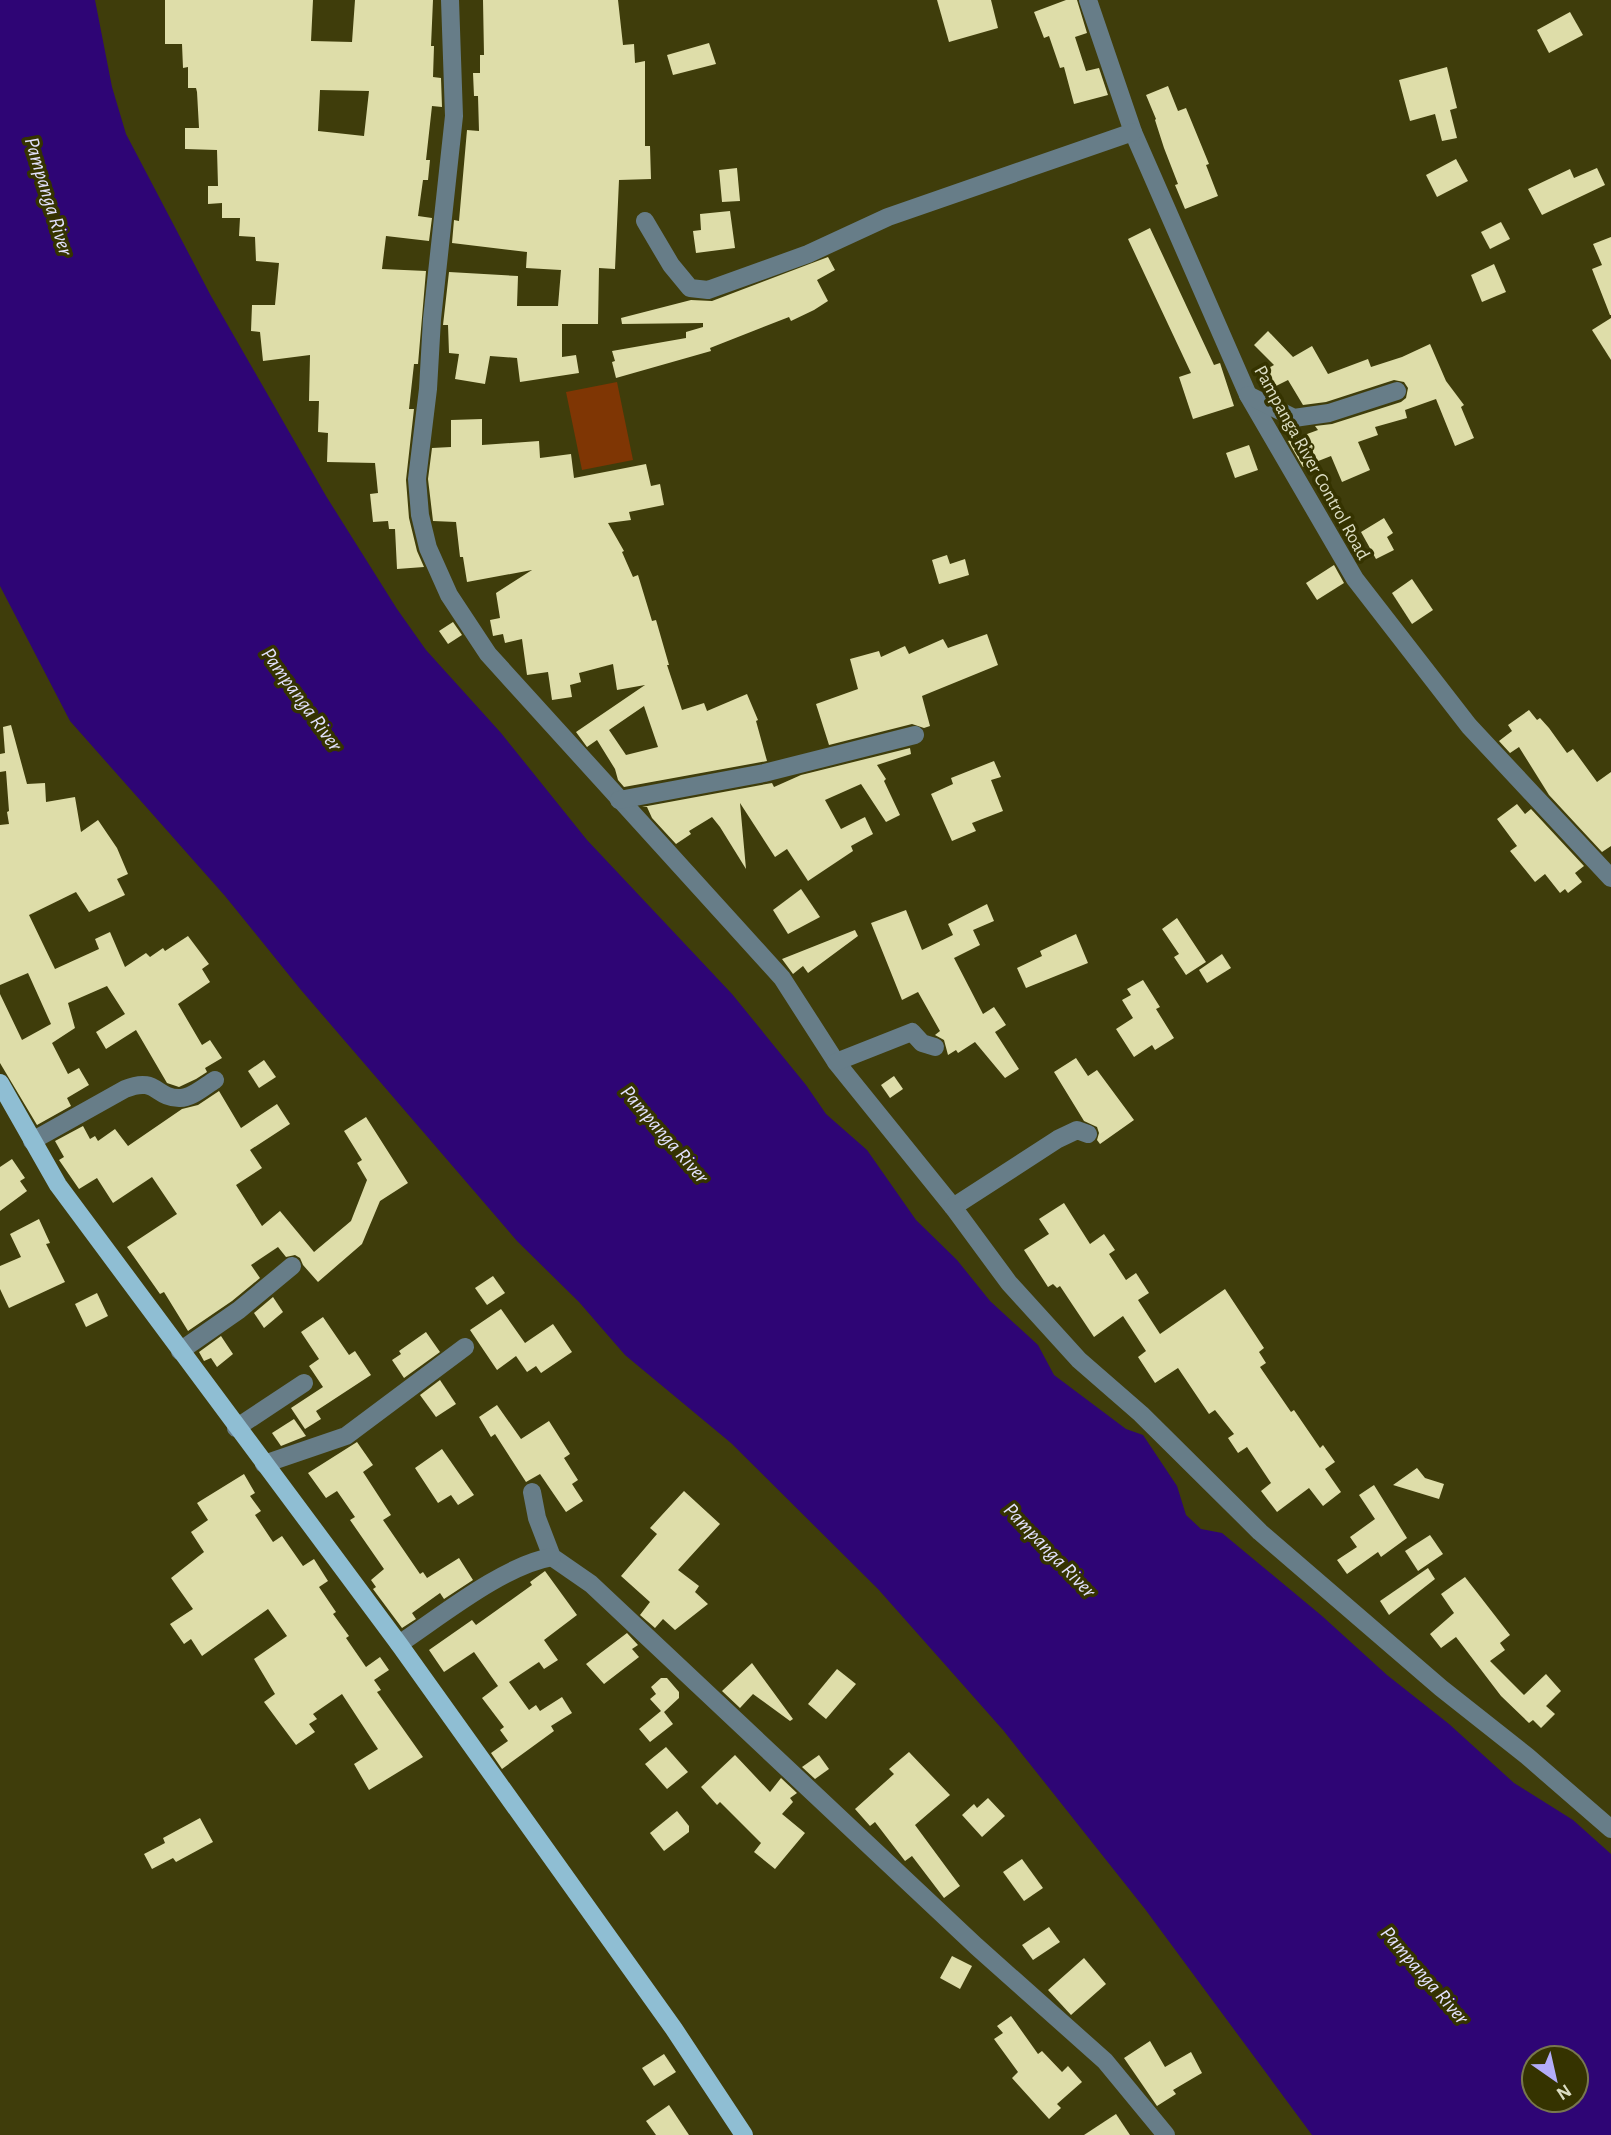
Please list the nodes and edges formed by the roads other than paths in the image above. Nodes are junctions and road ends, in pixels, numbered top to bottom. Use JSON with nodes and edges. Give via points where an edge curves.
{"nodes":[{"id":1,"x":450,"y":0,"type":"edge"},
{"id":2,"x":1088,"y":0,"type":"edge"},
{"id":3,"x":1133,"y":132,"type":"junction"},
{"id":4,"x":645,"y":221,"type":"dead end"},
{"id":5,"x":1397,"y":391,"type":"dead end"},
{"id":6,"x":1248,"y":395,"type":"junction"},
{"id":7,"x":915,"y":736,"type":"dead end"},
{"id":8,"x":619,"y":800,"type":"junction"},
{"id":9,"x":1611,"y":878,"type":"edge"},
{"id":10,"x":935,"y":1047,"type":"dead end"},
{"id":11,"x":836,"y":1062,"type":"junction"},
{"id":12,"x":215,"y":1080,"type":"dead end"},
{"id":13,"x":0,"y":1083,"type":"edge"},
{"id":14,"x":1088,"y":1134,"type":"dead end"},
{"id":15,"x":32,"y":1141,"type":"junction"},
{"id":16,"x":953,"y":1207,"type":"junction"},
{"id":17,"x":292,"y":1266,"type":"dead end"},
{"id":18,"x":465,"y":1347,"type":"dead end"},
{"id":19,"x":180,"y":1351,"type":"junction"},
{"id":20,"x":304,"y":1382,"type":"dead end"},
{"id":21,"x":236,"y":1428,"type":"junction"},
{"id":22,"x":264,"y":1464,"type":"junction"},
{"id":23,"x":532,"y":1492,"type":"dead end"},
{"id":24,"x":552,"y":1557,"type":"junction"},
{"id":25,"x":398,"y":1644,"type":"junction"},
{"id":26,"x":1611,"y":1829,"type":"edge"},
{"id":27,"x":744,"y":2135,"type":"edge"},
{"id":28,"x":1166,"y":2135,"type":"edge"}],
"edges":[{"from":1,"to":8,"type":"street","via":[[454,116],[417,479],[420,515],[428,548],[466,625]]},
{"from":2,"to":3,"type":"street","name":"Pampanga River Control Road"},
{"from":3,"to":4,"type":"street","via":[[888,216],[808,254],[708,290],[690,288]]},
{"from":3,"to":6,"type":"street","name":"Pampanga River Control Road"},
{"from":5,"to":6,"type":"street","via":[[1329,413],[1294,418]]},
{"from":6,"to":9,"type":"street","name":"Pampanga River Control Road","via":[[1355,579],[1469,726]]},
{"from":7,"to":8,"type":"street","via":[[764,773]]},
{"from":8,"to":11,"type":"street","via":[[782,978]]},
{"from":10,"to":11,"type":"street","via":[[922,1043],[912,1032]]},
{"from":11,"to":16,"type":"street"},
{"from":12,"to":15,"type":"street","via":[[179,1098],[139,1083]]},
{"from":13,"to":15,"type":"main road"},
{"from":14,"to":16,"type":"street","via":[[1077,1130],[1058,1139]]},
{"from":15,"to":19,"type":"main road","via":[[58,1185]]},
{"from":16,"to":26,"type":"street","via":[[1009,1283],[1079,1360],[1141,1414],[1260,1532]]},
{"from":17,"to":19,"type":"street"},
{"from":18,"to":22,"type":"street","via":[[346,1436]]},
{"from":19,"to":21,"type":"main road"},
{"from":20,"to":21,"type":"street"},
{"from":21,"to":22,"type":"main road"},
{"from":22,"to":25,"type":"main road"},
{"from":23,"to":24,"type":"street"},
{"from":24,"to":25,"type":"street","via":[[504,1575]]},
{"from":24,"to":28,"type":"street","via":[[591,1584],[1105,2061]]},
{"from":25,"to":27,"type":"main road","via":[[674,2029]]}]}
